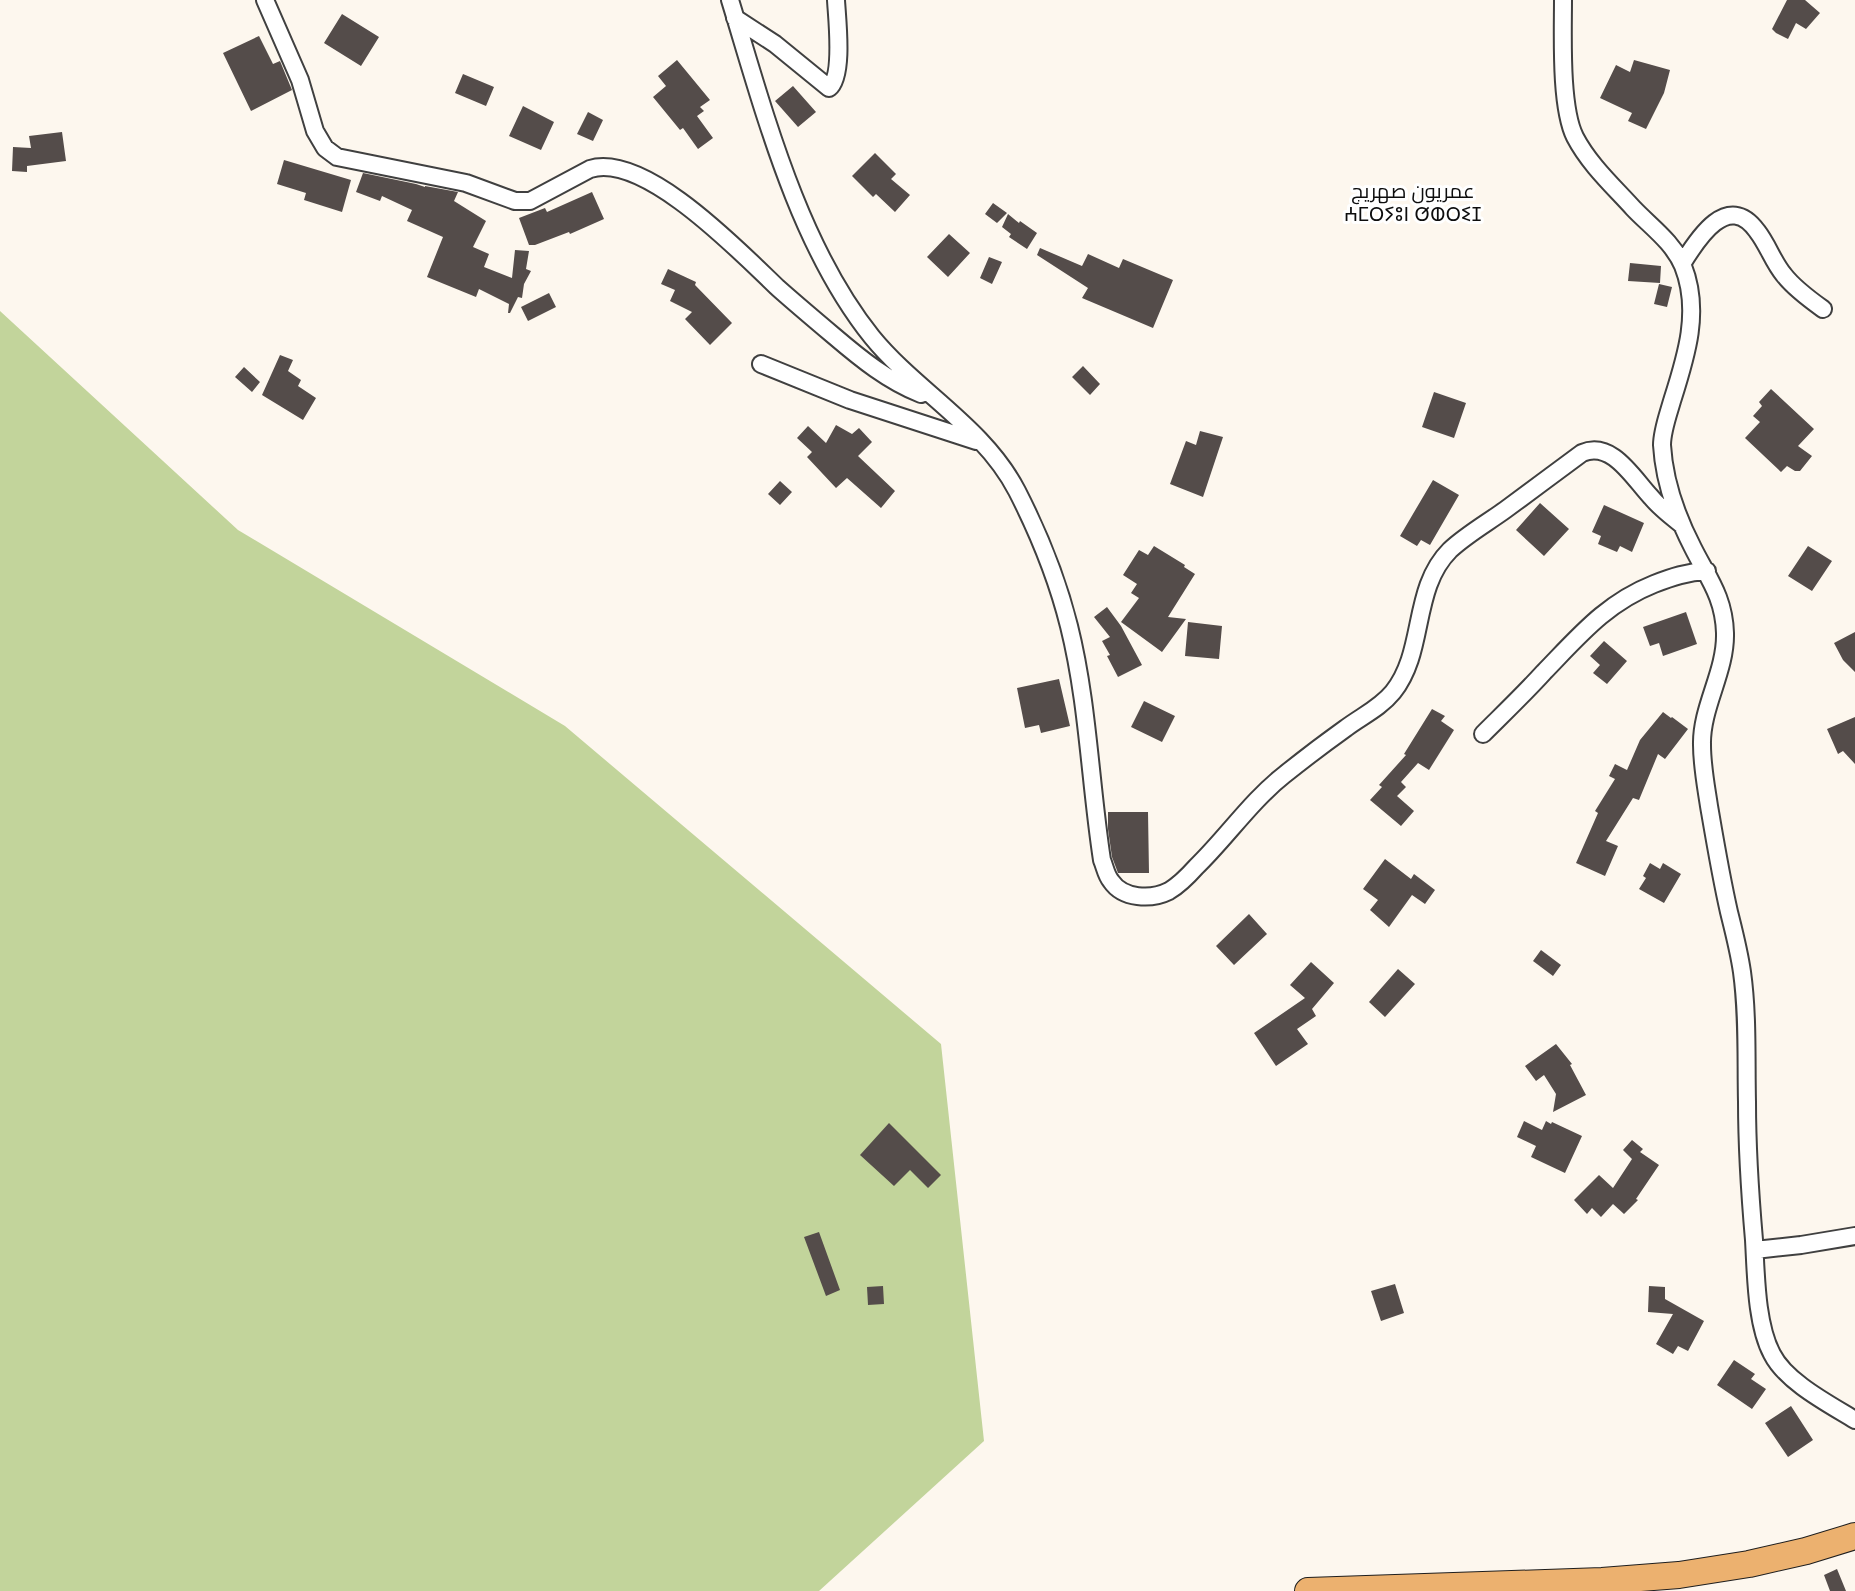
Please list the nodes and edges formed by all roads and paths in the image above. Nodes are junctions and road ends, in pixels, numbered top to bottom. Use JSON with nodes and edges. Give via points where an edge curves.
{"nodes":[{"id":1,"x":265,"y":0,"type":"edge"},
{"id":2,"x":730,"y":0,"type":"edge"},
{"id":3,"x":836,"y":0,"type":"edge"},
{"id":4,"x":1563,"y":0,"type":"edge"},
{"id":5,"x":735,"y":18,"type":"junction"},
{"id":6,"x":1682,"y":264,"type":"junction"},
{"id":7,"x":1823,"y":309,"type":"dead end"},
{"id":8,"x":761,"y":363,"type":"dead end"},
{"id":9,"x":936,"y":400,"type":"junction"},
{"id":10,"x":983,"y":442,"type":"junction"},
{"id":11,"x":1682,"y":525,"type":"junction"},
{"id":12,"x":1707,"y":572,"type":"junction"},
{"id":13,"x":1483,"y":735,"type":"dead end"},
{"id":14,"x":1855,"y":1236,"type":"edge"},
{"id":15,"x":1755,"y":1250,"type":"junction"},
{"id":16,"x":1855,"y":1420,"type":"edge"},
{"id":17,"x":1855,"y":1536,"type":"edge"},
{"id":18,"x":1308,"y":1591,"type":"edge"}],
"edges":[{"from":1,"to":9,"type":"street","via":[[300,80],[315,131],[325,148],[337,157],[466,183],[515,201],[530,201],[597,167],[634,175],[709,224],[850,350],[893,381]]},
{"from":2,"to":5,"type":"street"},
{"from":3,"to":5,"type":"street","via":[[838,60],[836,79],[829,88],[775,44]]},
{"from":4,"to":6,"type":"street","via":[[1566,107],[1575,136],[1592,163],[1672,248]]},
{"from":5,"to":9,"type":"street","via":[[768,124],[816,247],[871,336]]},
{"from":6,"to":7,"type":"street","via":[[1714,222],[1727,216],[1743,217],[1758,232],[1785,276]]},
{"from":6,"to":11,"type":"street","via":[[1692,318],[1662,439],[1670,488]]},
{"from":8,"to":10,"type":"street","via":[[850,400]]},
{"from":9,"to":10,"type":"street"},
{"from":10,"to":11,"type":"street","via":[[1017,489],[1056,580],[1079,674],[1102,860],[1112,883],[1138,897],[1160,894],[1177,885],[1282,776],[1393,692],[1405,670],[1424,598],[1440,562],[1473,532],[1582,453],[1598,450],[1610,454]]},
{"from":11,"to":12,"type":"street"},
{"from":12,"to":13,"type":"street","via":[[1678,574],[1613,605]]},
{"from":12,"to":15,"type":"street","via":[[1723,610],[1725,633],[1724,654],[1701,739],[1702,761],[1746,1004]]},
{"from":14,"to":15,"type":"street"},
{"from":15,"to":16,"type":"street","via":[[1762,1324],[1773,1357],[1802,1386]]},
{"from":17,"to":18,"type":"main road","via":[[1749,1564],[1679,1575]]}]}
